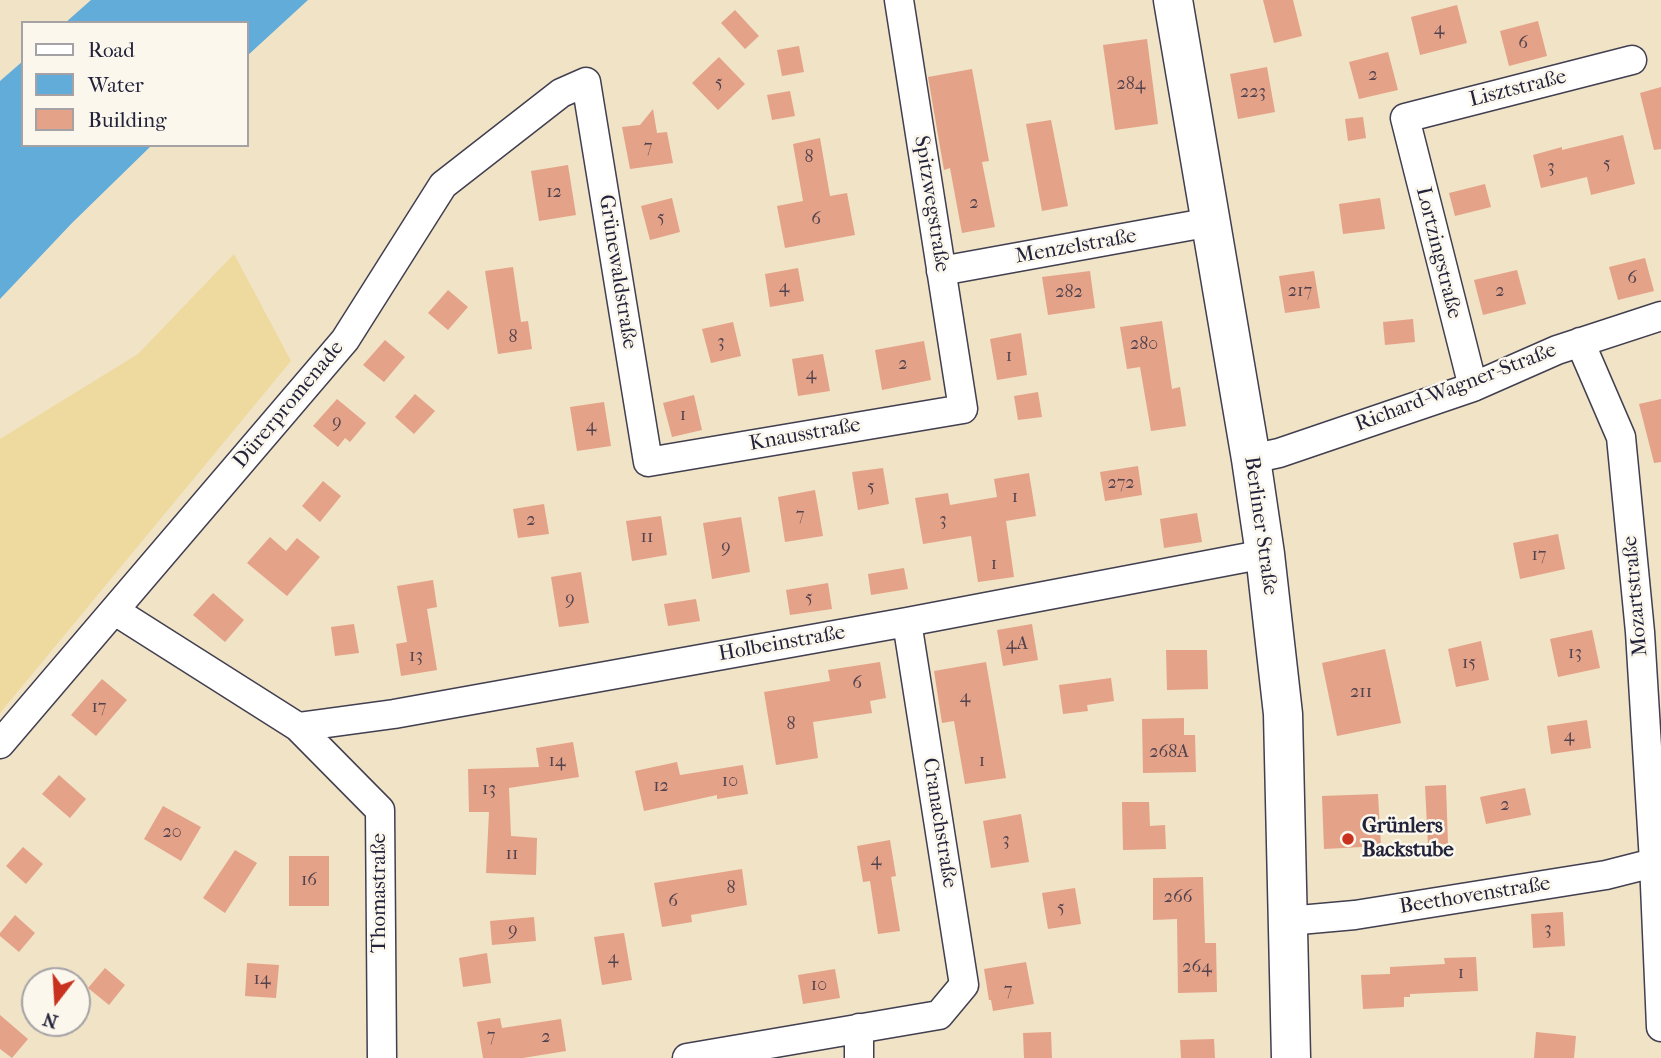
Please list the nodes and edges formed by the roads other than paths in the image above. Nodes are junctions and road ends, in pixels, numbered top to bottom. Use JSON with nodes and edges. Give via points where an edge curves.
{"nodes":[{"id":1,"x":899,"y":0,"type":"edge"},
{"id":2,"x":1173,"y":0,"type":"edge"},
{"id":3,"x":1632,"y":60,"type":"dead end"},
{"id":4,"x":586,"y":82,"type":"joint"},
{"id":5,"x":1405,"y":118,"type":"joint"},
{"id":6,"x":1211,"y":222,"type":"junction"},
{"id":7,"x":941,"y":271,"type":"junction"},
{"id":8,"x":1661,"y":316,"type":"edge"},
{"id":9,"x":1580,"y":342,"type":"junction"},
{"id":10,"x":1473,"y":387,"type":"junction"},
{"id":11,"x":963,"y":409,"type":"joint"},
{"id":12,"x":1251,"y":459,"type":"junction"},
{"id":13,"x":648,"y":462,"type":"joint"},
{"id":14,"x":1265,"y":554,"type":"junction"},
{"id":15,"x":115,"y":611,"type":"junction"},
{"id":16,"x":907,"y":622,"type":"junction"},
{"id":17,"x":1651,"y":629,"type":"edge"},
{"id":18,"x":298,"y":727,"type":"junction"},
{"id":19,"x":0,"y":744,"type":"edge"},
{"id":20,"x":1658,"y":861,"type":"edge"},
{"id":21,"x":1288,"y":921,"type":"junction"},
{"id":22,"x":1661,"y":1027,"type":"edge"},
{"id":23,"x":859,"y":1028,"type":"junction"},
{"id":24,"x":382,"y":1058,"type":"edge"},
{"id":25,"x":687,"y":1058,"type":"edge"},
{"id":26,"x":859,"y":1058,"type":"edge"},
{"id":27,"x":1291,"y":1058,"type":"edge"}],
"edges":[{"from":1,"to":7,"type":"street","name":"Spitzwegstraße"},
{"from":2,"to":6,"type":"main road","name":"Berliner Straße"},
{"from":3,"to":5,"type":"street","name":"Lisztstraße"},
{"from":4,"to":13,"type":"street","name":"Grünewaldstraße"},
{"from":4,"to":15,"type":"street","name":"Dürerpromenade","via":[[561,93],[443,185],[345,340]]},
{"from":5,"to":10,"type":"street","name":"Lortzingstraße"},
{"from":6,"to":7,"type":"street","name":"Menzelstraße"},
{"from":6,"to":12,"type":"main road","name":"Berliner Straße"},
{"from":7,"to":11,"type":"street","name":"Spitzwegstraße"},
{"from":8,"to":9,"type":"street","name":"Richard-Wagner-Straße"},
{"from":9,"to":10,"type":"street","name":"Richard-Wagner-Straße"},
{"from":9,"to":17,"type":"street","name":"Mozartstraße","via":[[1621,437]]},
{"from":10,"to":12,"type":"street","name":"Richard-Wagner-Straße"},
{"from":11,"to":13,"type":"street","name":"Knausstraße"},
{"from":12,"to":14,"type":"main road","name":"Berliner Straße"},
{"from":14,"to":16,"type":"street","name":"Holbeinstraße"},
{"from":14,"to":21,"type":"main road","name":"Berliner Straße","via":[[1283,714]]},
{"from":15,"to":18,"type":"street","name":"Thomastraße"},
{"from":15,"to":19,"type":"street","name":"Dürerpromenade"},
{"from":16,"to":18,"type":"street","name":"Holbeinstraße","via":[[394,714]]},
{"from":16,"to":23,"type":"street","name":"Cranachstraße","via":[[964,985],[939,1015]]},
{"from":17,"to":20,"type":"street","name":"Mozartstraße"},
{"from":18,"to":24,"type":"street","name":"Thomastraße","via":[[380,810]]},
{"from":20,"to":21,"type":"street","name":"Beethovenstraße","via":[[1606,875],[1355,915]]},
{"from":20,"to":22,"type":"street","name":"Mozartstraße"},
{"from":21,"to":27,"type":"main road","name":"Berliner Straße"},
{"from":23,"to":25,"type":"street"},
{"from":23,"to":26,"type":"street"}]}
